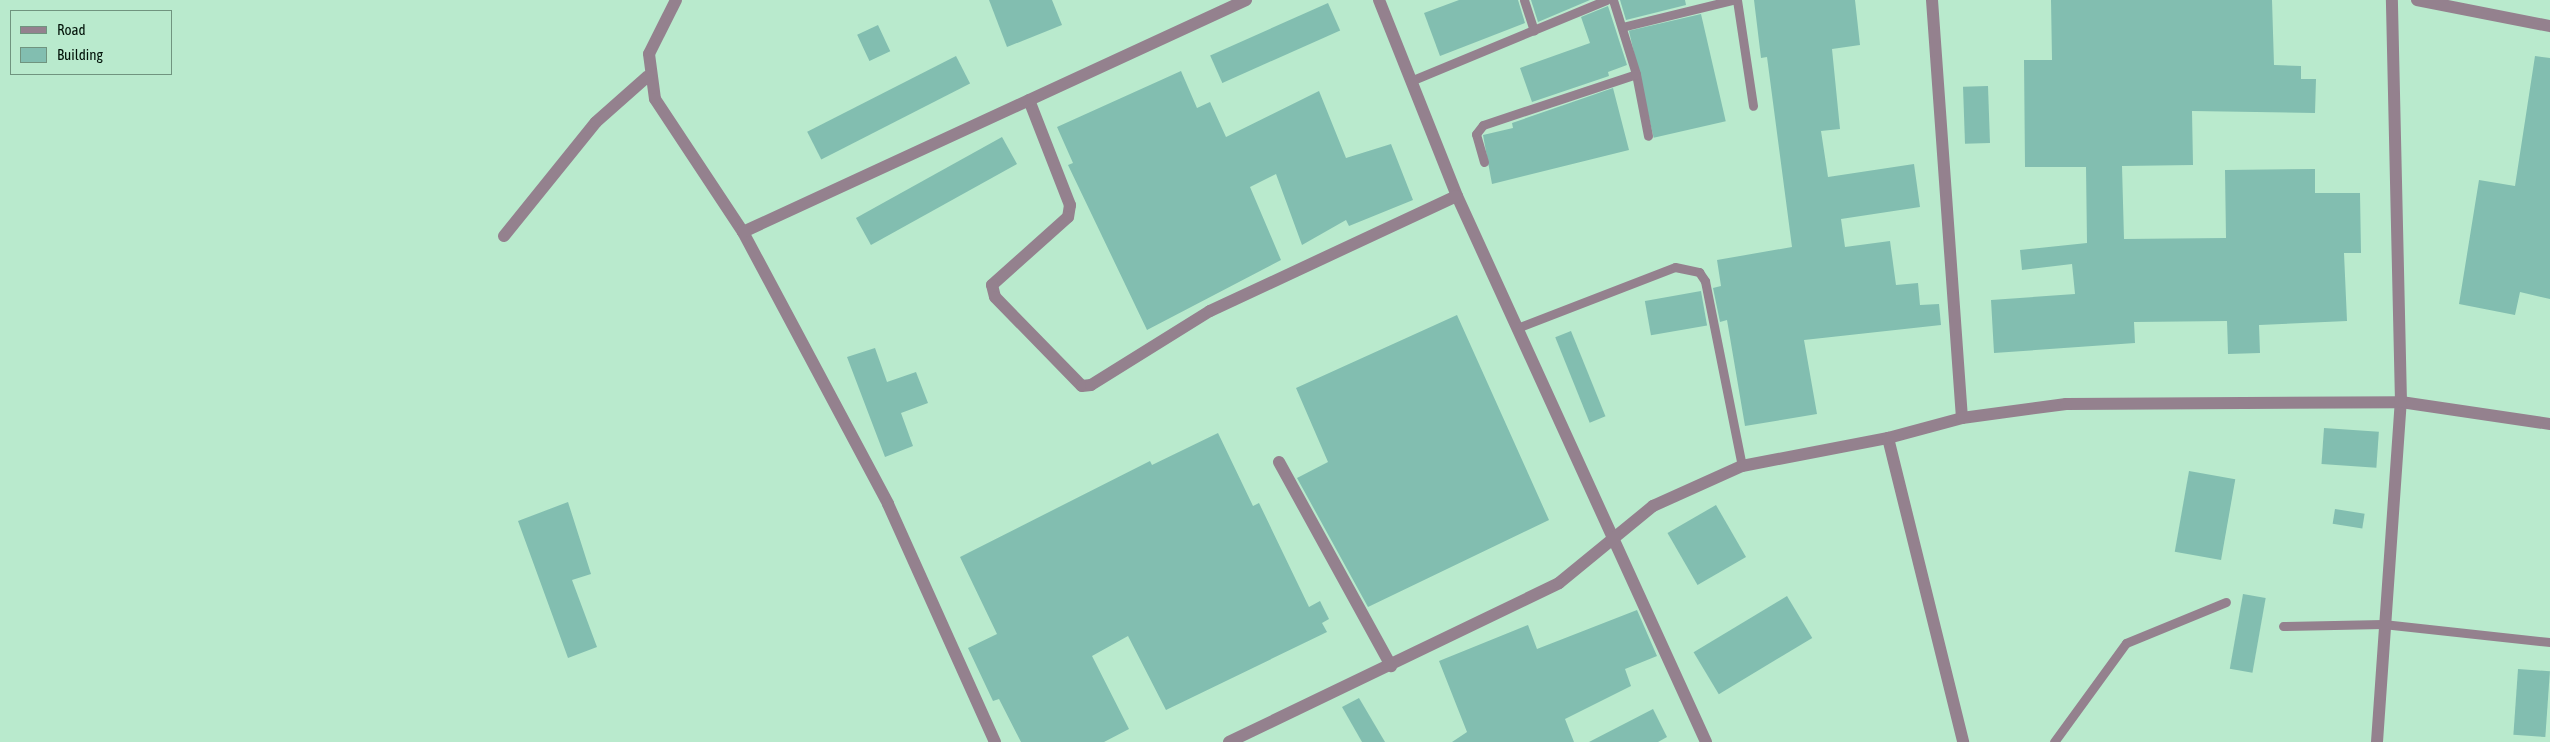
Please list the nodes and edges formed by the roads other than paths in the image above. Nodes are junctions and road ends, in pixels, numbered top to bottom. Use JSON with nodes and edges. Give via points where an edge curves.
{"nodes":[{"id":1,"x":676,"y":0,"type":"edge"},
{"id":2,"x":1246,"y":0,"type":"edge"},
{"id":3,"x":1379,"y":0,"type":"edge"},
{"id":4,"x":1524,"y":0,"type":"edge"},
{"id":5,"x":1606,"y":0,"type":"edge"},
{"id":6,"x":1613,"y":0,"type":"edge"},
{"id":7,"x":1733,"y":0,"type":"edge"},
{"id":8,"x":1737,"y":0,"type":"edge"},
{"id":9,"x":1932,"y":0,"type":"edge"},
{"id":10,"x":2392,"y":0,"type":"edge"},
{"id":11,"x":2417,"y":0,"type":"edge"},
{"id":12,"x":2550,"y":26,"type":"edge"},
{"id":13,"x":1622,"y":27,"type":"junction"},
{"id":14,"x":1534,"y":30,"type":"junction"},
{"id":15,"x":1636,"y":74,"type":"junction"},
{"id":16,"x":648,"y":76,"type":"junction"},
{"id":17,"x":1413,"y":80,"type":"junction"},
{"id":18,"x":1029,"y":100,"type":"junction"},
{"id":19,"x":1753,"y":106,"type":"dead end"},
{"id":20,"x":1648,"y":136,"type":"dead end"},
{"id":21,"x":1484,"y":162,"type":"dead end"},
{"id":22,"x":1457,"y":196,"type":"junction"},
{"id":23,"x":743,"y":232,"type":"junction"},
{"id":24,"x":504,"y":236,"type":"dead end"},
{"id":25,"x":1516,"y":328,"type":"junction"},
{"id":26,"x":2401,"y":402,"type":"junction"},
{"id":27,"x":1962,"y":418,"type":"junction"},
{"id":28,"x":2550,"y":424,"type":"edge"},
{"id":29,"x":1888,"y":438,"type":"junction"},
{"id":30,"x":1279,"y":462,"type":"dead end"},
{"id":31,"x":1742,"y":466,"type":"junction"},
{"id":32,"x":1612,"y":541,"type":"junction"},
{"id":33,"x":2226,"y":602,"type":"dead end"},
{"id":34,"x":2383,"y":624,"type":"junction"},
{"id":35,"x":2283,"y":626,"type":"dead end"},
{"id":36,"x":2550,"y":642,"type":"edge"},
{"id":37,"x":1391,"y":666,"type":"junction"},
{"id":38,"x":995,"y":742,"type":"edge"},
{"id":39,"x":1229,"y":742,"type":"edge"},
{"id":40,"x":1706,"y":742,"type":"edge"},
{"id":41,"x":1964,"y":742,"type":"edge"},
{"id":42,"x":2054,"y":742,"type":"edge"},
{"id":43,"x":2377,"y":742,"type":"edge"}],
"edges":[{"from":1,"to":16,"type":"street","via":[[656,33]]},
{"from":2,"to":18,"type":"street"},
{"from":3,"to":17,"type":"street"},
{"from":4,"to":14,"type":"lane"},
{"from":5,"to":14,"type":"lane"},
{"from":6,"to":13,"type":"lane"},
{"from":7,"to":13,"type":"lane"},
{"from":8,"to":19,"type":"lane"},
{"from":9,"to":27,"type":"street"},
{"from":10,"to":26,"type":"street"},
{"from":11,"to":12,"type":"street"},
{"from":13,"to":15,"type":"lane"},
{"from":14,"to":17,"type":"lane"},
{"from":15,"to":20,"type":"lane"},
{"from":15,"to":21,"type":"lane","via":[[1483,125],[1476,134]]},
{"from":16,"to":23,"type":"street","via":[[666,119]]},
{"from":16,"to":24,"type":"street","via":[[596,122]]},
{"from":17,"to":22,"type":"street"},
{"from":18,"to":22,"type":"street","via":[[1070,205],[1068,217],[992,285],[995,297],[1082,386],[1090,385],[1210,311]]},
{"from":18,"to":23,"type":"street"},
{"from":22,"to":25,"type":"street"},
{"from":23,"to":38,"type":"street","via":[[888,504]]},
{"from":25,"to":31,"type":"lane","via":[[1675,267],[1699,272],[1705,281]]},
{"from":25,"to":32,"type":"street"},
{"from":26,"to":27,"type":"street","via":[[2145,400],[2066,404]]},
{"from":26,"to":28,"type":"street"},
{"from":26,"to":34,"type":"street"},
{"from":27,"to":29,"type":"street"},
{"from":29,"to":31,"type":"street"},
{"from":29,"to":41,"type":"street"},
{"from":30,"to":37,"type":"street"},
{"from":31,"to":32,"type":"street","via":[[1654,506]]},
{"from":32,"to":37,"type":"street","via":[[1559,583]]},
{"from":32,"to":40,"type":"street"},
{"from":33,"to":42,"type":"lane","via":[[2126,643]]},
{"from":34,"to":35,"type":"lane"},
{"from":34,"to":36,"type":"lane"},
{"from":34,"to":43,"type":"street"},
{"from":37,"to":39,"type":"street"}]}
